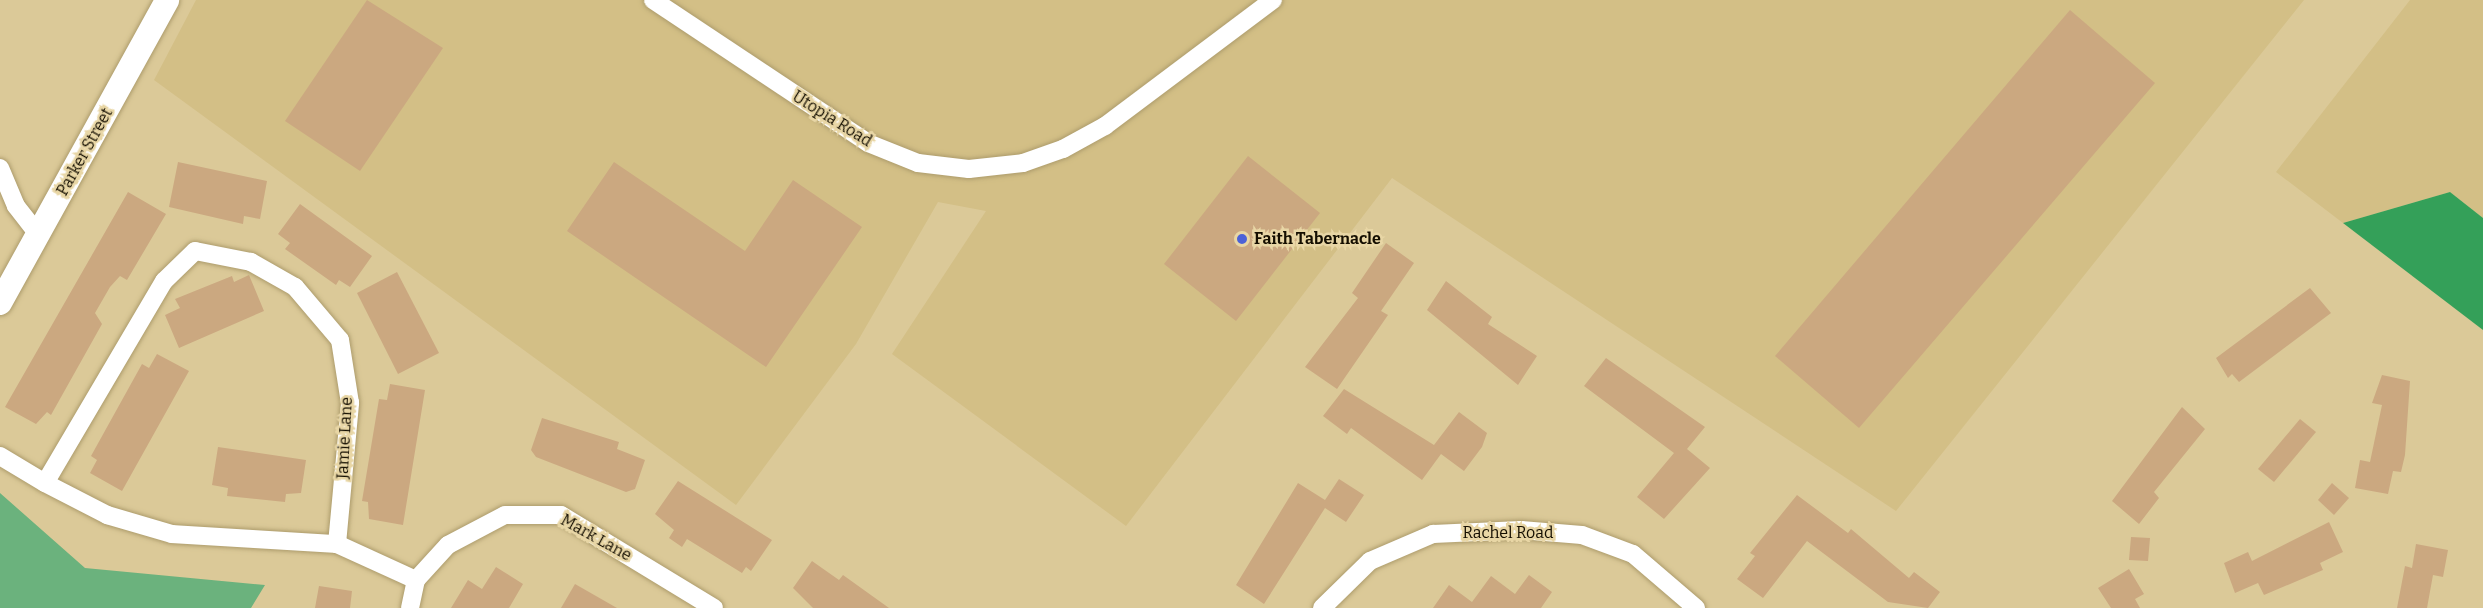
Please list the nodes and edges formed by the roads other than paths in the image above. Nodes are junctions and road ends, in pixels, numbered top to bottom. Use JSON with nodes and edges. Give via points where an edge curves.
{"nodes":[{"id":1,"x":167,"y":0,"type":"edge"},
{"id":2,"x":653,"y":0,"type":"edge"},
{"id":3,"x":1273,"y":0,"type":"edge"},
{"id":4,"x":0,"y":168,"type":"edge"},
{"id":5,"x":39,"y":235,"type":"junction"},
{"id":6,"x":0,"y":303,"type":"edge"},
{"id":7,"x":0,"y":456,"type":"edge"},
{"id":8,"x":45,"y":483,"type":"junction"},
{"id":9,"x":337,"y":543,"type":"junction"},
{"id":10,"x":416,"y":580,"type":"junction"},
{"id":11,"x":410,"y":608,"type":"edge"},
{"id":12,"x":714,"y":608,"type":"edge"},
{"id":13,"x":1322,"y":608,"type":"edge"},
{"id":14,"x":1696,"y":608,"type":"edge"}],
"edges":[{"from":1,"to":5,"type":"street","name":"Parker Street"},
{"from":2,"to":3,"type":"street","name":"Utopia Road","via":[[868,143],[918,163],[969,169],[1023,163],[1063,149],[1105,126]]},
{"from":4,"to":5,"type":"street","via":[[16,206]]},
{"from":5,"to":6,"type":"street","name":"Parker Street"},
{"from":7,"to":8,"type":"street"},
{"from":8,"to":9,"type":"street","via":[[107,515],[172,534]]},
{"from":8,"to":9,"type":"street","name":"Jamie Lane","via":[[164,281],[195,251],[251,262],[295,287],[340,340],[350,403]]},
{"from":9,"to":10,"type":"street"},
{"from":10,"to":11,"type":"street"},
{"from":10,"to":12,"type":"street","name":"Mark Lane","via":[[448,545],[505,515],[561,515]]},
{"from":13,"to":14,"type":"street","name":"Rachel Road","via":[[1370,561],[1433,534],[1521,530],[1582,535],[1634,554]]}]}
